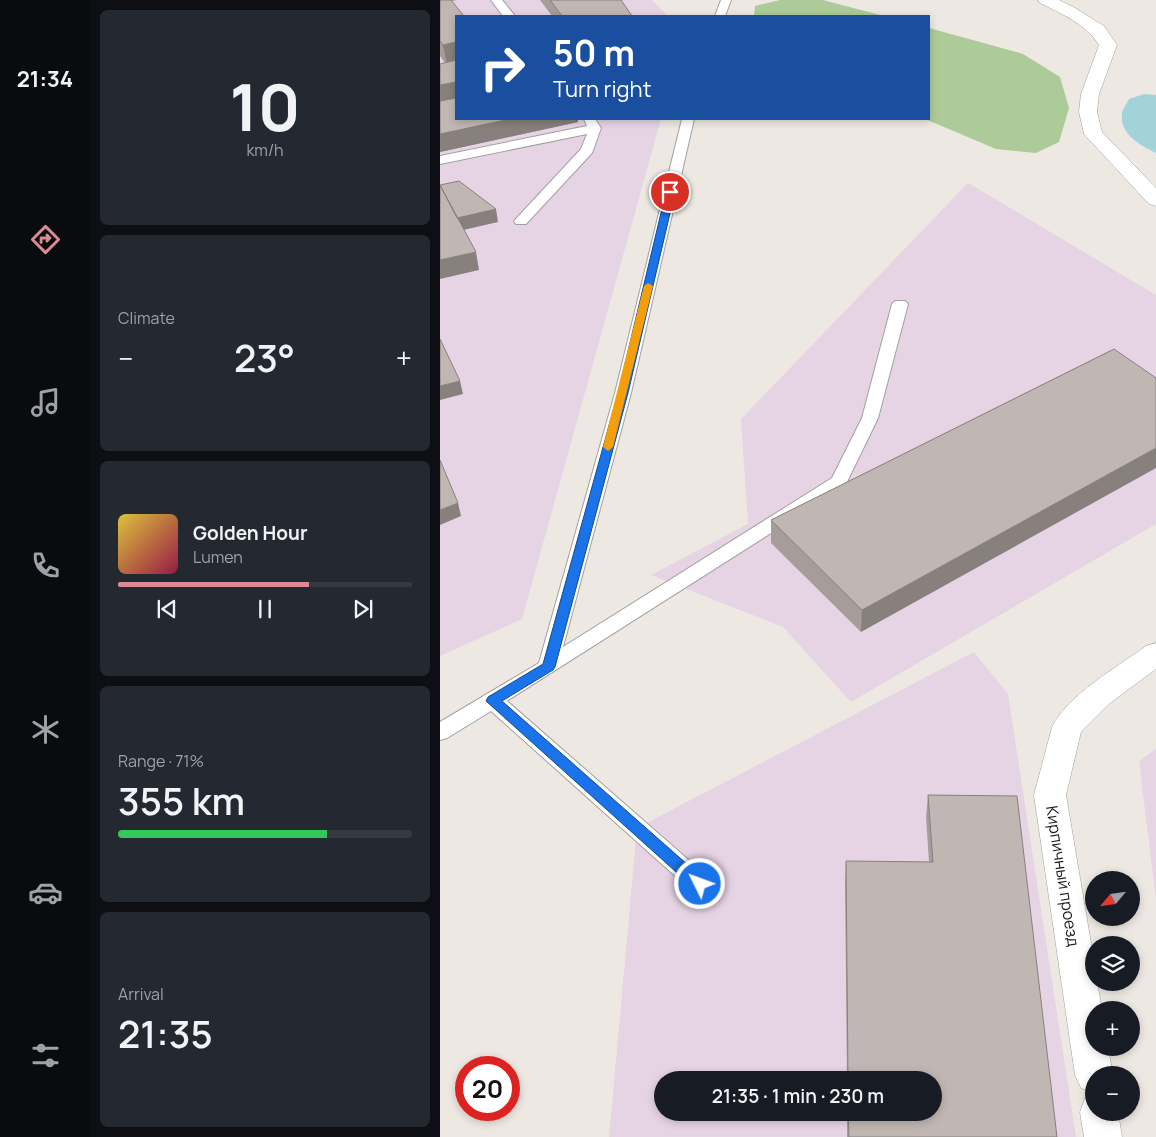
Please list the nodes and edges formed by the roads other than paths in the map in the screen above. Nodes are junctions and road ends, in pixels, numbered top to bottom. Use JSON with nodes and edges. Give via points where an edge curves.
{"nodes":[{"id":1,"x":496,"y":0,"type":"edge"},
{"id":2,"x":726,"y":0,"type":"edge"},
{"id":3,"x":1046,"y":0,"type":"edge"},
{"id":4,"x":508,"y":15,"type":"edge"},
{"id":5,"x":720,"y":15,"type":"edge"},
{"id":6,"x":688,"y":120,"type":"edge"},
{"id":7,"x":592,"y":123,"type":"edge"},
{"id":8,"x":440,"y":160,"type":"edge"},
{"id":9,"x":1156,"y":200,"type":"edge"},
{"id":10,"x":521,"y":222,"type":"dead end"},
{"id":11,"x":900,"y":304,"type":"dead end"},
{"id":12,"x":1156,"y":654,"type":"edge"},
{"id":13,"x":548,"y":667,"type":"junction"},
{"id":14,"x":493,"y":701,"type":"junction"},
{"id":15,"x":440,"y":732,"type":"edge"},
{"id":16,"x":700,"y":884,"type":"dead end"},
{"id":17,"x":1093,"y":1066,"type":"edge"},
{"id":18,"x":1101,"y":1121,"type":"edge"},
{"id":19,"x":1103,"y":1137,"type":"edge"}],
"edges":[{"from":1,"to":4,"type":"lane"},
{"from":2,"to":5,"type":"lane"},
{"from":3,"to":9,"type":"street","via":[[1098,30],[1108,45],[1090,94],[1088,112],[1093,134]]},
{"from":6,"to":13,"type":"lane","via":[[623,393]]},
{"from":7,"to":8,"type":"lane"},
{"from":7,"to":10,"type":"lane","via":[[587,150]]},
{"from":11,"to":13,"type":"lane","via":[[870,418],[839,482]]},
{"from":12,"to":17,"type":"street","name":"Кирпичный проезд","via":[[1099,695],[1067,727],[1050,795]]},
{"from":13,"to":14,"type":"lane"},
{"from":14,"to":15,"type":"lane"},
{"from":14,"to":16,"type":"lane"},
{"from":18,"to":19,"type":"street"}]}
